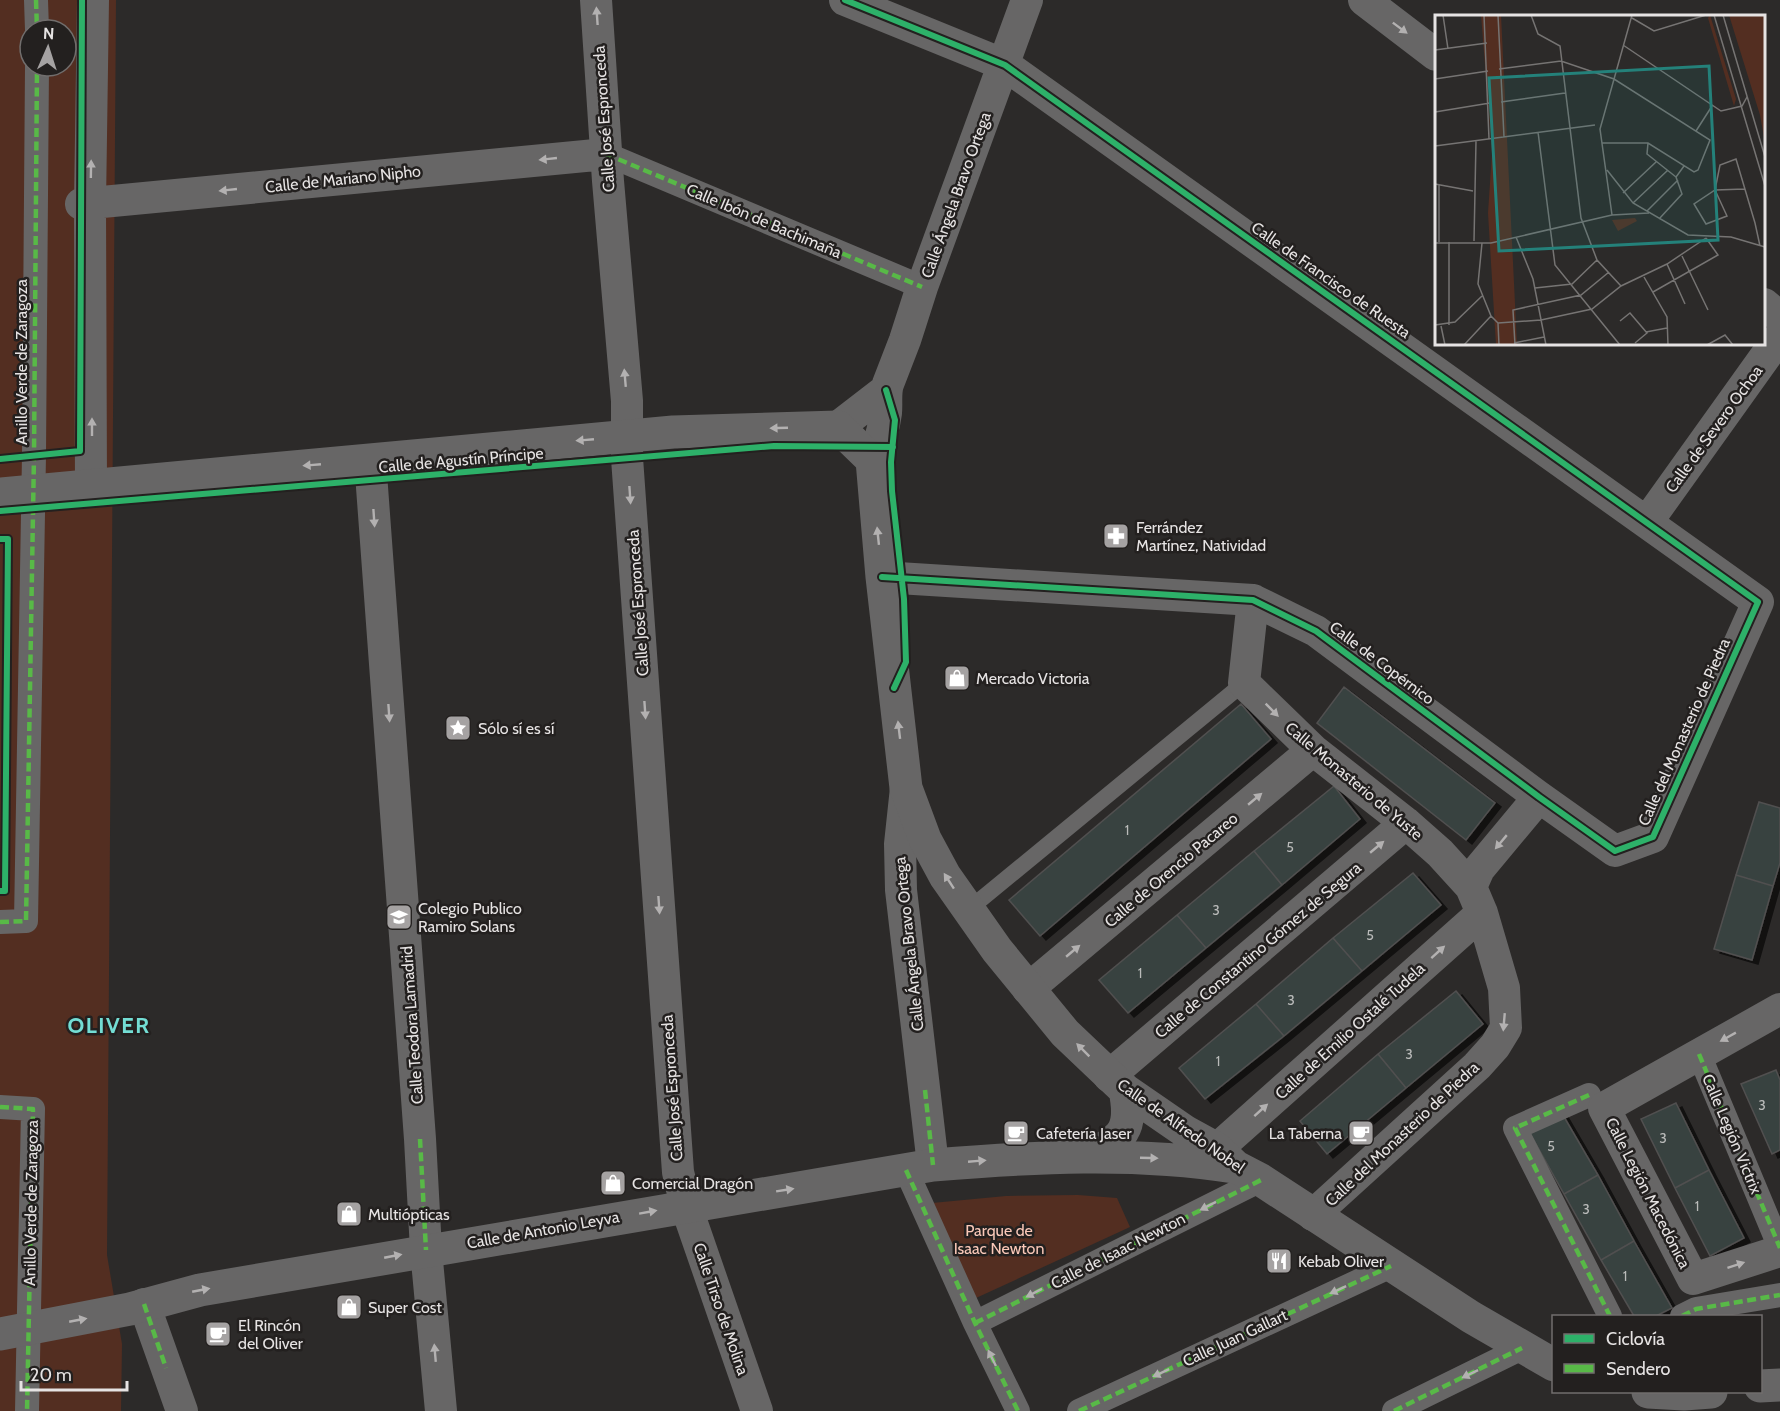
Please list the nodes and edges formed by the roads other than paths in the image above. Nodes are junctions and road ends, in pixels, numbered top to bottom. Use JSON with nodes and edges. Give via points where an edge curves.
{"nodes":[{"id":1,"x":36,"y":0,"type":"edge"},
{"id":2,"x":93,"y":0,"type":"edge"},
{"id":3,"x":596,"y":0,"type":"edge"},
{"id":4,"x":845,"y":0,"type":"edge"},
{"id":5,"x":1027,"y":0,"type":"edge"},
{"id":6,"x":1364,"y":0,"type":"edge"},
{"id":7,"x":37,"y":18,"type":"edge"},
{"id":8,"x":1435,"y":53,"type":"edge"},
{"id":9,"x":1005,"y":65,"type":"junction"},
{"id":10,"x":37,"y":78,"type":"edge"},
{"id":11,"x":606,"y":154,"type":"junction"},
{"id":12,"x":86,"y":204,"type":"junction"},
{"id":13,"x":922,"y":287,"type":"junction"},
{"id":14,"x":1765,"y":305,"type":"edge"},
{"id":15,"x":1780,"y":317,"type":"edge"},
{"id":16,"x":1780,"y":336,"type":"edge"},
{"id":17,"x":886,"y":390,"type":"junction"},
{"id":18,"x":838,"y":427,"type":"junction"},
{"id":19,"x":627,"y":436,"type":"junction"},
{"id":20,"x":370,"y":460,"type":"junction"},
{"id":21,"x":872,"y":460,"type":"junction"},
{"id":22,"x":91,"y":486,"type":"junction"},
{"id":23,"x":33,"y":491,"type":"junction"},
{"id":24,"x":0,"y":494,"type":"edge"},
{"id":25,"x":1647,"y":522,"type":"junction"},
{"id":26,"x":882,"y":577,"type":"junction"},
{"id":27,"x":1253,"y":600,"type":"junction"},
{"id":28,"x":1758,"y":602,"type":"joint"},
{"id":29,"x":1245,"y":682,"type":"junction"},
{"id":30,"x":1313,"y":750,"type":"junction"},
{"id":31,"x":906,"y":788,"type":"junction"},
{"id":32,"x":1539,"y":797,"type":"junction"},
{"id":33,"x":1406,"y":823,"type":"junction"},
{"id":34,"x":1615,"y":851,"type":"joint"},
{"id":35,"x":1477,"y":900,"type":"junction"},
{"id":36,"x":968,"y":910,"type":"junction"},
{"id":37,"x":0,"y":922,"type":"edge"},
{"id":38,"x":1028,"y":989,"type":"junction"},
{"id":39,"x":1780,"y":1008,"type":"edge"},
{"id":40,"x":1699,"y":1054,"type":"junction"},
{"id":41,"x":1117,"y":1083,"type":"junction"},
{"id":42,"x":1596,"y":1101,"type":"junction"},
{"id":43,"x":0,"y":1107,"type":"edge"},
{"id":44,"x":1090,"y":1156,"type":"junction"},
{"id":45,"x":1238,"y":1165,"type":"junction"},
{"id":46,"x":919,"y":1167,"type":"junction"},
{"id":47,"x":686,"y":1206,"type":"junction"},
{"id":48,"x":1313,"y":1215,"type":"junction"},
{"id":49,"x":1780,"y":1249,"type":"edge"},
{"id":50,"x":426,"y":1250,"type":"junction"},
{"id":51,"x":1391,"y":1266,"type":"junction"},
{"id":52,"x":1780,"y":1295,"type":"edge"},
{"id":53,"x":144,"y":1304,"type":"junction"},
{"id":54,"x":1610,"y":1315,"type":"edge"},
{"id":55,"x":1686,"y":1315,"type":"edge"},
{"id":56,"x":975,"y":1323,"type":"junction"},
{"id":57,"x":15,"y":1332,"type":"edge"},
{"id":58,"x":1522,"y":1348,"type":"junction"},
{"id":59,"x":1552,"y":1364,"type":"edge"},
{"id":60,"x":1780,"y":1385,"type":"edge"},
{"id":61,"x":1762,"y":1386,"type":"edge"},
{"id":62,"x":1652,"y":1393,"type":"edge"},
{"id":63,"x":1690,"y":1402,"type":"edge"},
{"id":64,"x":27,"y":1411,"type":"edge"},
{"id":65,"x":182,"y":1411,"type":"edge"},
{"id":66,"x":441,"y":1411,"type":"edge"},
{"id":67,"x":757,"y":1411,"type":"edge"},
{"id":68,"x":1018,"y":1411,"type":"edge"},
{"id":69,"x":1079,"y":1411,"type":"edge"},
{"id":70,"x":1394,"y":1411,"type":"edge"}],
"edges":[{"from":1,"to":7,"type":"street"},
{"from":12,"to":2,"type":"street","one_way":true},
{"from":11,"to":3,"type":"street","name":"Calle José Espronceda","one_way":true},
{"from":4,"to":9,"type":"street","name":"Calle de Francisco de Ruesta"},
{"from":5,"to":9,"type":"street","name":"Calle Ángela Bravo Ortega"},
{"from":6,"to":8,"type":"street","one_way":true},
{"from":9,"to":13,"type":"street","name":"Calle Ángela Bravo Ortega"},
{"from":9,"to":25,"type":"street","name":"Calle de Francisco de Ruesta"},
{"from":10,"to":23,"type":"street","name":"Anillo Verde de Zaragoza"},
{"from":11,"to":12,"type":"street","name":"Calle de Mariano Nipho","one_way":true},
{"from":11,"to":13,"type":"street","name":"Calle Ibón de Bachimaña"},
{"from":19,"to":11,"type":"street","name":"Calle José Espronceda","one_way":true},
{"from":22,"to":12,"type":"street","one_way":true},
{"from":13,"to":17,"type":"street","name":"Calle Ángela Bravo Ortega"},
{"from":14,"to":15,"type":"street"},
{"from":16,"to":25,"type":"street","name":"Calle de Severo Ochoa"},
{"from":17,"to":18,"type":"street"},
{"from":17,"to":21,"type":"street","name":"Calle Ángela Bravo Ortega","via":[[885,413]]},
{"from":18,"to":19,"type":"street","name":"Calle de Agustín Príncipe","one_way":true},
{"from":18,"to":21,"type":"street"},
{"from":19,"to":20,"type":"street","name":"Calle de Agustín Príncipe","one_way":true},
{"from":19,"to":47,"type":"street","name":"Calle José Espronceda","one_way":true,"via":[[678,1172]]},
{"from":20,"to":22,"type":"street","name":"Calle de Agustín Príncipe","one_way":true},
{"from":20,"to":50,"type":"street","name":"Calle Teodora Lamadrid","one_way":true},
{"from":26,"to":21,"type":"street","name":"Calle Ángela Bravo Ortega","one_way":true},
{"from":22,"to":23,"type":"street","name":"Calle de Agustín Príncipe"},
{"from":23,"to":24,"type":"street","name":"Calle de Agustín Príncipe"},
{"from":23,"to":37,"type":"street","name":"Anillo Verde de Zaragoza","via":[[26,921]]},
{"from":25,"to":28,"type":"street","name":"Calle de Francisco de Ruesta"},
{"from":26,"to":27,"type":"street","name":"Calle de Copérnico"},
{"from":31,"to":26,"type":"street","name":"Calle Ángela Bravo Ortega","one_way":true},
{"from":27,"to":29,"type":"street"},
{"from":27,"to":32,"type":"street","name":"Calle de Copérnico","via":[[1316,631]]},
{"from":28,"to":34,"type":"street","name":"Calle del Monasterio de Piedra","via":[[1653,837]]},
{"from":29,"to":30,"type":"street","name":"Calle Monasterio de Yuste","one_way":true},
{"from":29,"to":36,"type":"lane"},
{"from":30,"to":33,"type":"street","name":"Calle Monasterio de Yuste"},
{"from":38,"to":30,"type":"street","name":"Calle de Orencio Pacareo","one_way":true},
{"from":36,"to":31,"type":"street","name":"Calle de Alfredo Nobel","one_way":true,"via":[[934,857]]},
{"from":31,"to":46,"type":"street","name":"Calle Ángela Bravo Ortega","via":[[900,844],[901,890]]},
{"from":32,"to":34,"type":"street","name":"Calle de Copérnico"},
{"from":32,"to":35,"type":"street","one_way":true,"via":[[1479,869]]},
{"from":33,"to":35,"type":"street","name":"Calle Monasterio de Yuste","via":[[1440,854]]},
{"from":41,"to":33,"type":"street","name":"Calle de Constantino Gómez de Segura","one_way":true},
{"from":45,"to":35,"type":"street","name":"Calle de Emilio Ostalé Tudela","one_way":true},
{"from":35,"to":48,"type":"street","name":"Calle del Monasterio de Piedra","one_way":true,"via":[[1504,988],[1506,1028],[1477,1066]]},
{"from":36,"to":38,"type":"street","name":"Calle de Alfredo Nobel"},
{"from":41,"to":38,"type":"street","name":"Calle de Alfredo Nobel","one_way":true,"via":[[1065,1033]]},
{"from":39,"to":40,"type":"street","one_way":true},
{"from":40,"to":42,"type":"street"},
{"from":40,"to":49,"type":"street","name":"Calle Legión Victrix"},
{"from":41,"to":44,"type":"street","name":"Calle de Antonio Leyva","via":[[1128,1110],[1123,1134]]},
{"from":41,"to":45,"type":"street","name":"Calle de Alfredo Nobel"},
{"from":42,"to":49,"type":"street","name":"Calle Legión Macedónica","one_way":true,"via":[[1693,1279]]},
{"from":42,"to":54,"type":"street","via":[[1515,1128]]},
{"from":43,"to":57,"type":"street","name":"Anillo Verde de Zaragoza","via":[[33,1109]]},
{"from":44,"to":45,"type":"street","name":"Calle de Antonio Leyva","one_way":true},
{"from":46,"to":44,"type":"street","name":"Calle de Antonio Leyva","one_way":true,"via":[[1012,1158]]},
{"from":45,"to":48,"type":"street","name":"Calle de Alfredo Nobel"},
{"from":45,"to":56,"type":"street","name":"Calle de Isaac Newton","one_way":true},
{"from":47,"to":46,"type":"street","name":"Calle de Antonio Leyva","one_way":true},
{"from":46,"to":56,"type":"street"},
{"from":50,"to":47,"type":"street","name":"Calle de Antonio Leyva","one_way":true},
{"from":47,"to":67,"type":"street","name":"Calle Tirso de Molina"},
{"from":48,"to":51,"type":"street","name":"Calle de Alfredo Nobel"},
{"from":53,"to":50,"type":"street","name":"Calle de Antonio Leyva","one_way":true,"via":[[200,1290]]},
{"from":66,"to":50,"type":"street","name":"Calle Teodora Lamadrid","one_way":true},
{"from":51,"to":58,"type":"street","name":"Calle de Alfredo Nobel"},
{"from":51,"to":69,"type":"street","name":"Calle Juan Gallart","one_way":true},
{"from":52,"to":55,"type":"street","via":[[1696,1309]]},
{"from":57,"to":53,"type":"street","name":"Calle de Antonio Leyva","one_way":true},
{"from":53,"to":65,"type":"street"},
{"from":68,"to":56,"type":"street","one_way":true},
{"from":57,"to":64,"type":"street"},
{"from":58,"to":59,"type":"street","name":"Calle de Alfredo Nobel"},
{"from":58,"to":70,"type":"street","one_way":true},
{"from":60,"to":61,"type":"street"},
{"from":62,"to":63,"type":"street"}]}
